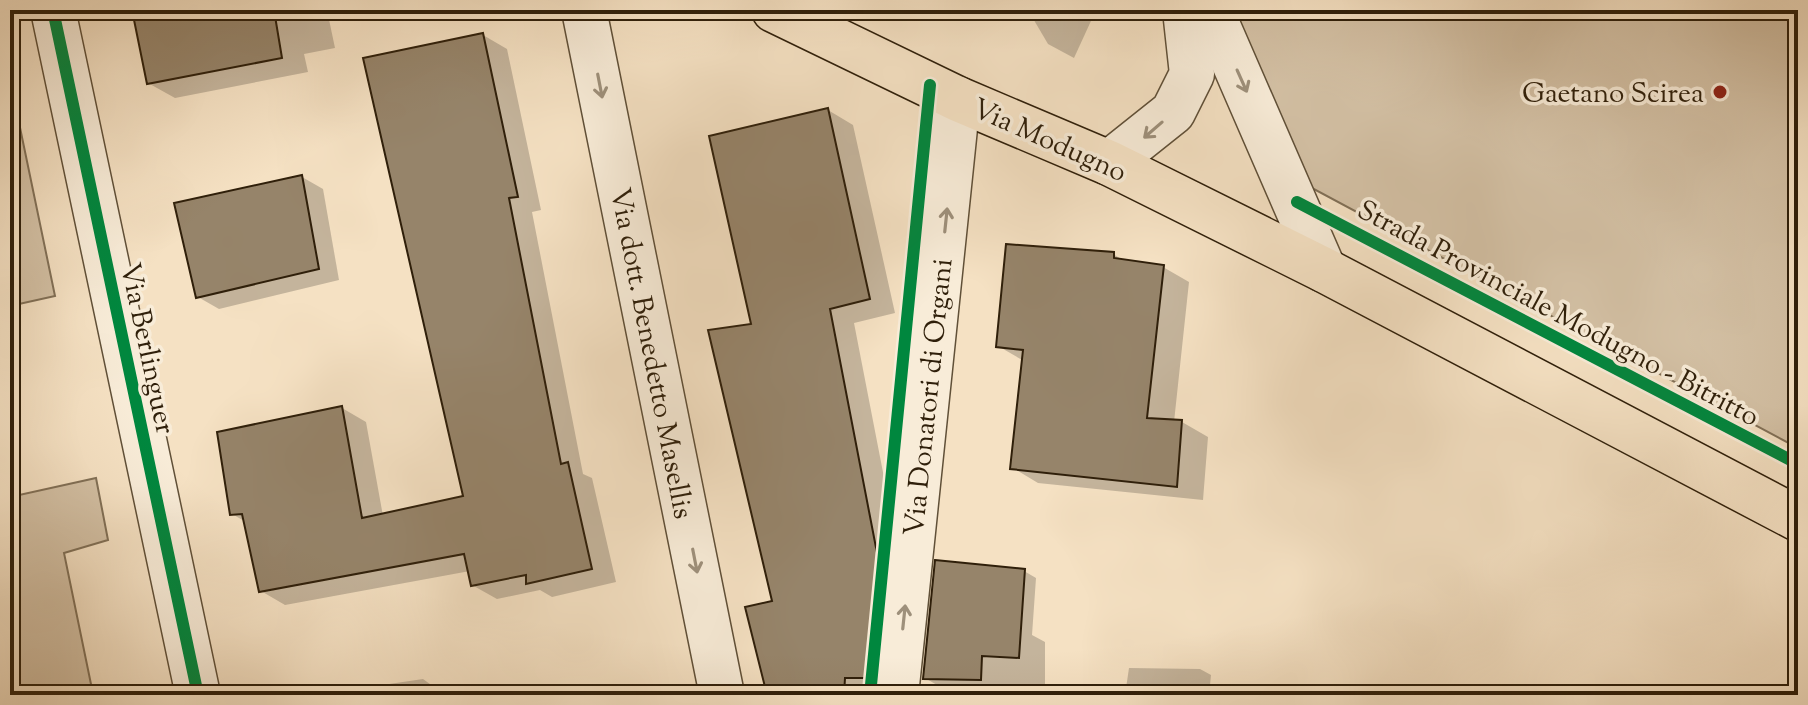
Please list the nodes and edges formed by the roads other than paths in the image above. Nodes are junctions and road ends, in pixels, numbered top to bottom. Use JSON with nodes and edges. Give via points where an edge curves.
{"nodes":[{"id":1,"x":53,"y":10,"type":"edge"},
{"id":2,"x":584,"y":10,"type":"edge"},
{"id":3,"x":774,"y":10,"type":"edge"},
{"id":4,"x":1185,"y":10,"type":"edge"},
{"id":5,"x":1211,"y":10,"type":"edge"},
{"id":6,"x":958,"y":99,"type":"junction"},
{"id":7,"x":1109,"y":163,"type":"junction"},
{"id":8,"x":1324,"y":270,"type":"junction"},
{"id":9,"x":1798,"y":519,"type":"edge"},
{"id":10,"x":198,"y":695,"type":"edge"},
{"id":11,"x":722,"y":695,"type":"edge"},
{"id":12,"x":896,"y":695,"type":"edge"}],
"edges":[{"from":1,"to":10,"type":"street","name":"Via Berlinguer"},
{"from":2,"to":11,"type":"street","name":"Via dott. Benedetto Masellis","one_way":true},
{"from":3,"to":6,"type":"main road","name":"Via Modugno"},
{"from":4,"to":7,"type":"street","one_way":true,"via":[[1192,74],[1180,100],[1173,112]]},
{"from":5,"to":8,"type":"street","one_way":true},
{"from":6,"to":7,"type":"main road","name":"Via Modugno"},
{"from":12,"to":6,"type":"street","name":"Via Donatori di Organi","one_way":true},
{"from":7,"to":8,"type":"main road","name":"Via Modugno"},
{"from":8,"to":9,"type":"main road","name":"Via Modugno"}]}
